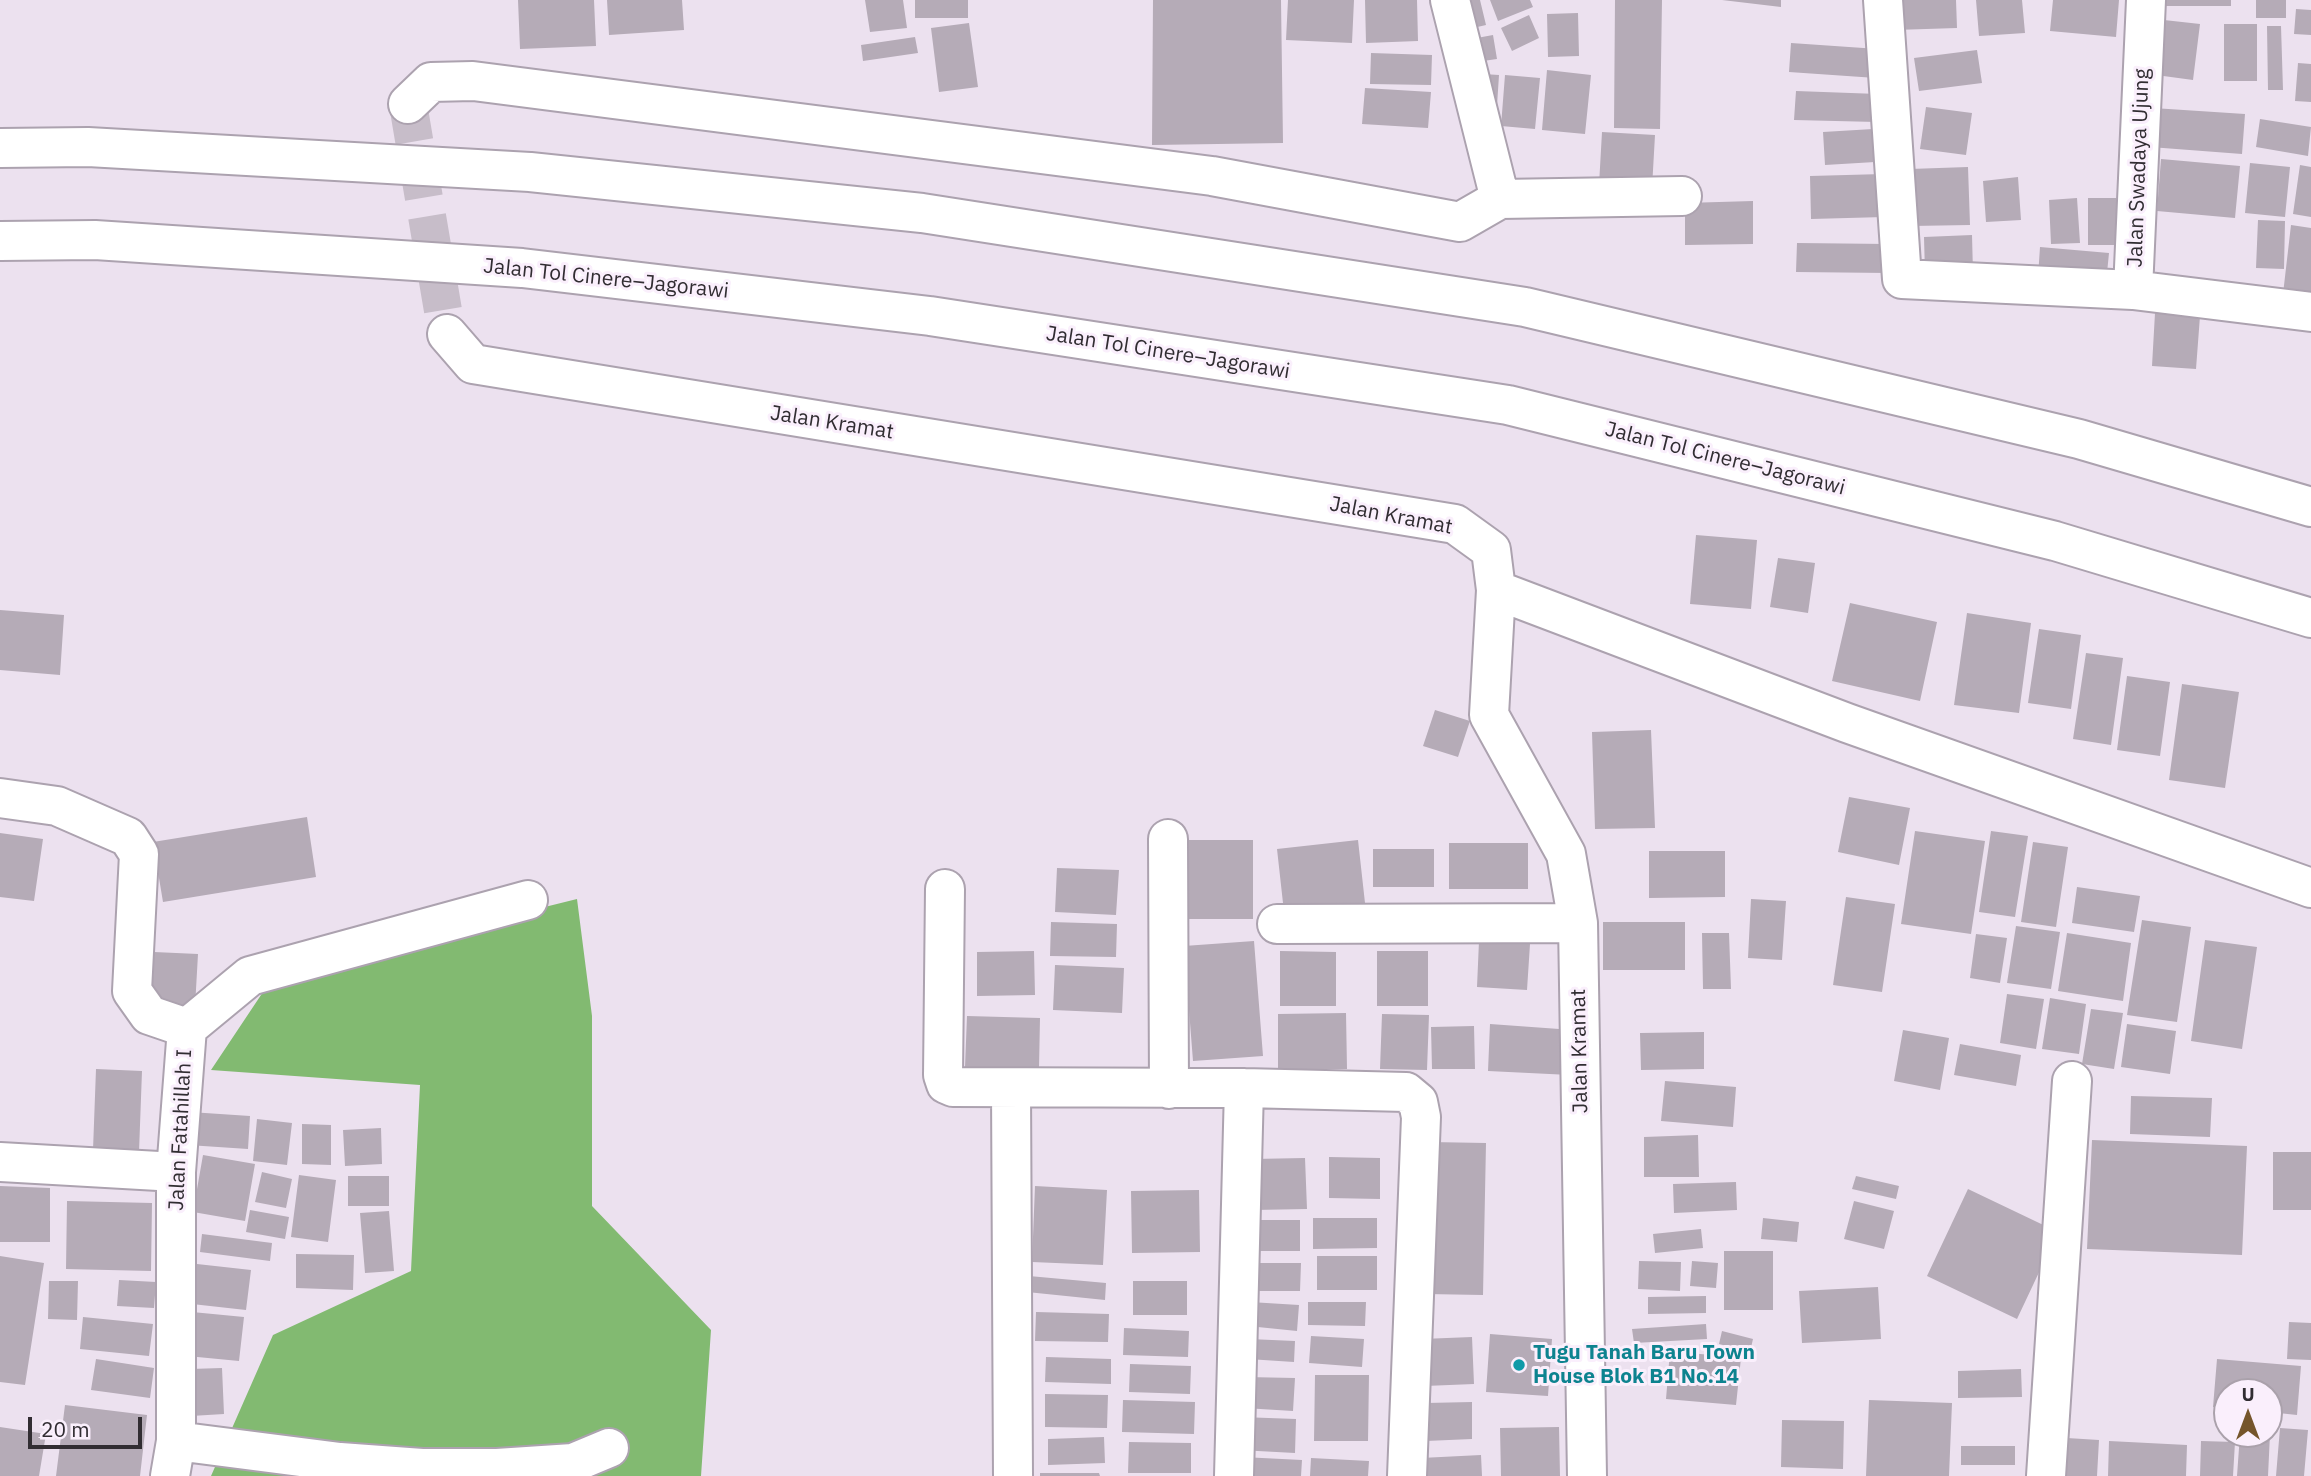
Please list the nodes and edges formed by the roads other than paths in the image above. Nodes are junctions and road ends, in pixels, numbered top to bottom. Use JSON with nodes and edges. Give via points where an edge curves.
{"nodes":[{"id":1,"x":1450,"y":0,"type":"edge"},
{"id":2,"x":1883,"y":0,"type":"edge"},
{"id":3,"x":2146,"y":0,"type":"edge"},
{"id":4,"x":408,"y":104,"type":"dead end"},
{"id":5,"x":0,"y":148,"type":"edge"},
{"id":6,"x":1682,"y":196,"type":"dead end"},
{"id":7,"x":1500,"y":200,"type":"junction"},
{"id":8,"x":0,"y":241,"type":"edge"},
{"id":9,"x":2133,"y":290,"type":"junction"},
{"id":10,"x":2307,"y":312,"type":"edge"},
{"id":11,"x":447,"y":334,"type":"tunnel mouth"},
{"id":12,"x":2311,"y":507,"type":"edge"},
{"id":13,"x":1496,"y":590,"type":"junction"},
{"id":14,"x":2311,"y":618,"type":"edge"},
{"id":15,"x":0,"y":798,"type":"edge"},
{"id":16,"x":1168,"y":839,"type":"dead end"},
{"id":17,"x":2311,"y":888,"type":"edge"},
{"id":18,"x":945,"y":889,"type":"dead end"},
{"id":19,"x":528,"y":900,"type":"dead end"},
{"id":20,"x":1578,"y":923,"type":"junction"},
{"id":21,"x":1276,"y":924,"type":"dead end"},
{"id":22,"x":187,"y":1028,"type":"junction"},
{"id":23,"x":2072,"y":1080,"type":"dead end"},
{"id":24,"x":1244,"y":1088,"type":"junction"},
{"id":25,"x":1011,"y":1089,"type":"junction"},
{"id":26,"x":1169,"y":1089,"type":"junction"},
{"id":27,"x":0,"y":1162,"type":"edge"},
{"id":28,"x":176,"y":1172,"type":"junction"},
{"id":29,"x":609,"y":1448,"type":"dead end"},
{"id":30,"x":173,"y":1458,"type":"edge"},
{"id":31,"x":1013,"y":1476,"type":"edge"},
{"id":32,"x":1234,"y":1476,"type":"edge"},
{"id":33,"x":1407,"y":1476,"type":"edge"},
{"id":34,"x":1587,"y":1476,"type":"edge"},
{"id":35,"x":2046,"y":1476,"type":"edge"}],
"edges":[{"from":1,"to":7,"type":"main road"},
{"from":2,"to":9,"type":"main road","via":[[1902,279]]},
{"from":3,"to":9,"type":"main road","name":"Jalan Swadaya Ujung"},
{"from":4,"to":7,"type":"main road","via":[[431,82],[472,81],[1212,176],[1461,222]]},
{"from":5,"to":12,"type":"main road","via":[[88,147],[530,172],[991,223],[1525,307],[2079,439]]},
{"from":6,"to":7,"type":"main road"},
{"from":8,"to":14,"type":"main road","name":"Jalan Tol Cinere–Jagorawi","via":[[95,240],[522,268],[930,316],[1508,405],[2055,541]]},
{"from":9,"to":10,"type":"main road","name":"Jalan Swadaya Ujung"},
{"from":11,"to":13,"type":"main road","name":"Jalan Kramat","via":[[472,365],[1455,524],[1491,550]]},
{"from":13,"to":17,"type":"main road","via":[[1847,723]]},
{"from":13,"to":20,"type":"main road","name":"Jalan Kramat","via":[[1489,715],[1566,854]]},
{"from":15,"to":22,"type":"main road","via":[[57,806],[128,837],[139,855],[132,991],[149,1015]]},
{"from":16,"to":26,"type":"main road"},
{"from":18,"to":25,"type":"main road","via":[[943,1076],[953,1087]]},
{"from":19,"to":22,"type":"main road","name":"Jalan Fatahillah I","via":[[250,976]]},
{"from":20,"to":21,"type":"main road"},
{"from":20,"to":34,"type":"main road","name":"Jalan Kramat"},
{"from":22,"to":28,"type":"main road","name":"Jalan Fatahillah I"},
{"from":23,"to":35,"type":"main road"},
{"from":24,"to":26,"type":"main road"},
{"from":24,"to":32,"type":"main road"},
{"from":24,"to":33,"type":"main road","via":[[1406,1093],[1418,1102]]},
{"from":25,"to":26,"type":"main road"},
{"from":25,"to":31,"type":"main road"},
{"from":27,"to":28,"type":"main road"},
{"from":28,"to":30,"type":"main road","name":"Jalan Fatahillah I"},
{"from":29,"to":30,"type":"main road","via":[[573,1463],[497,1468]]}]}
